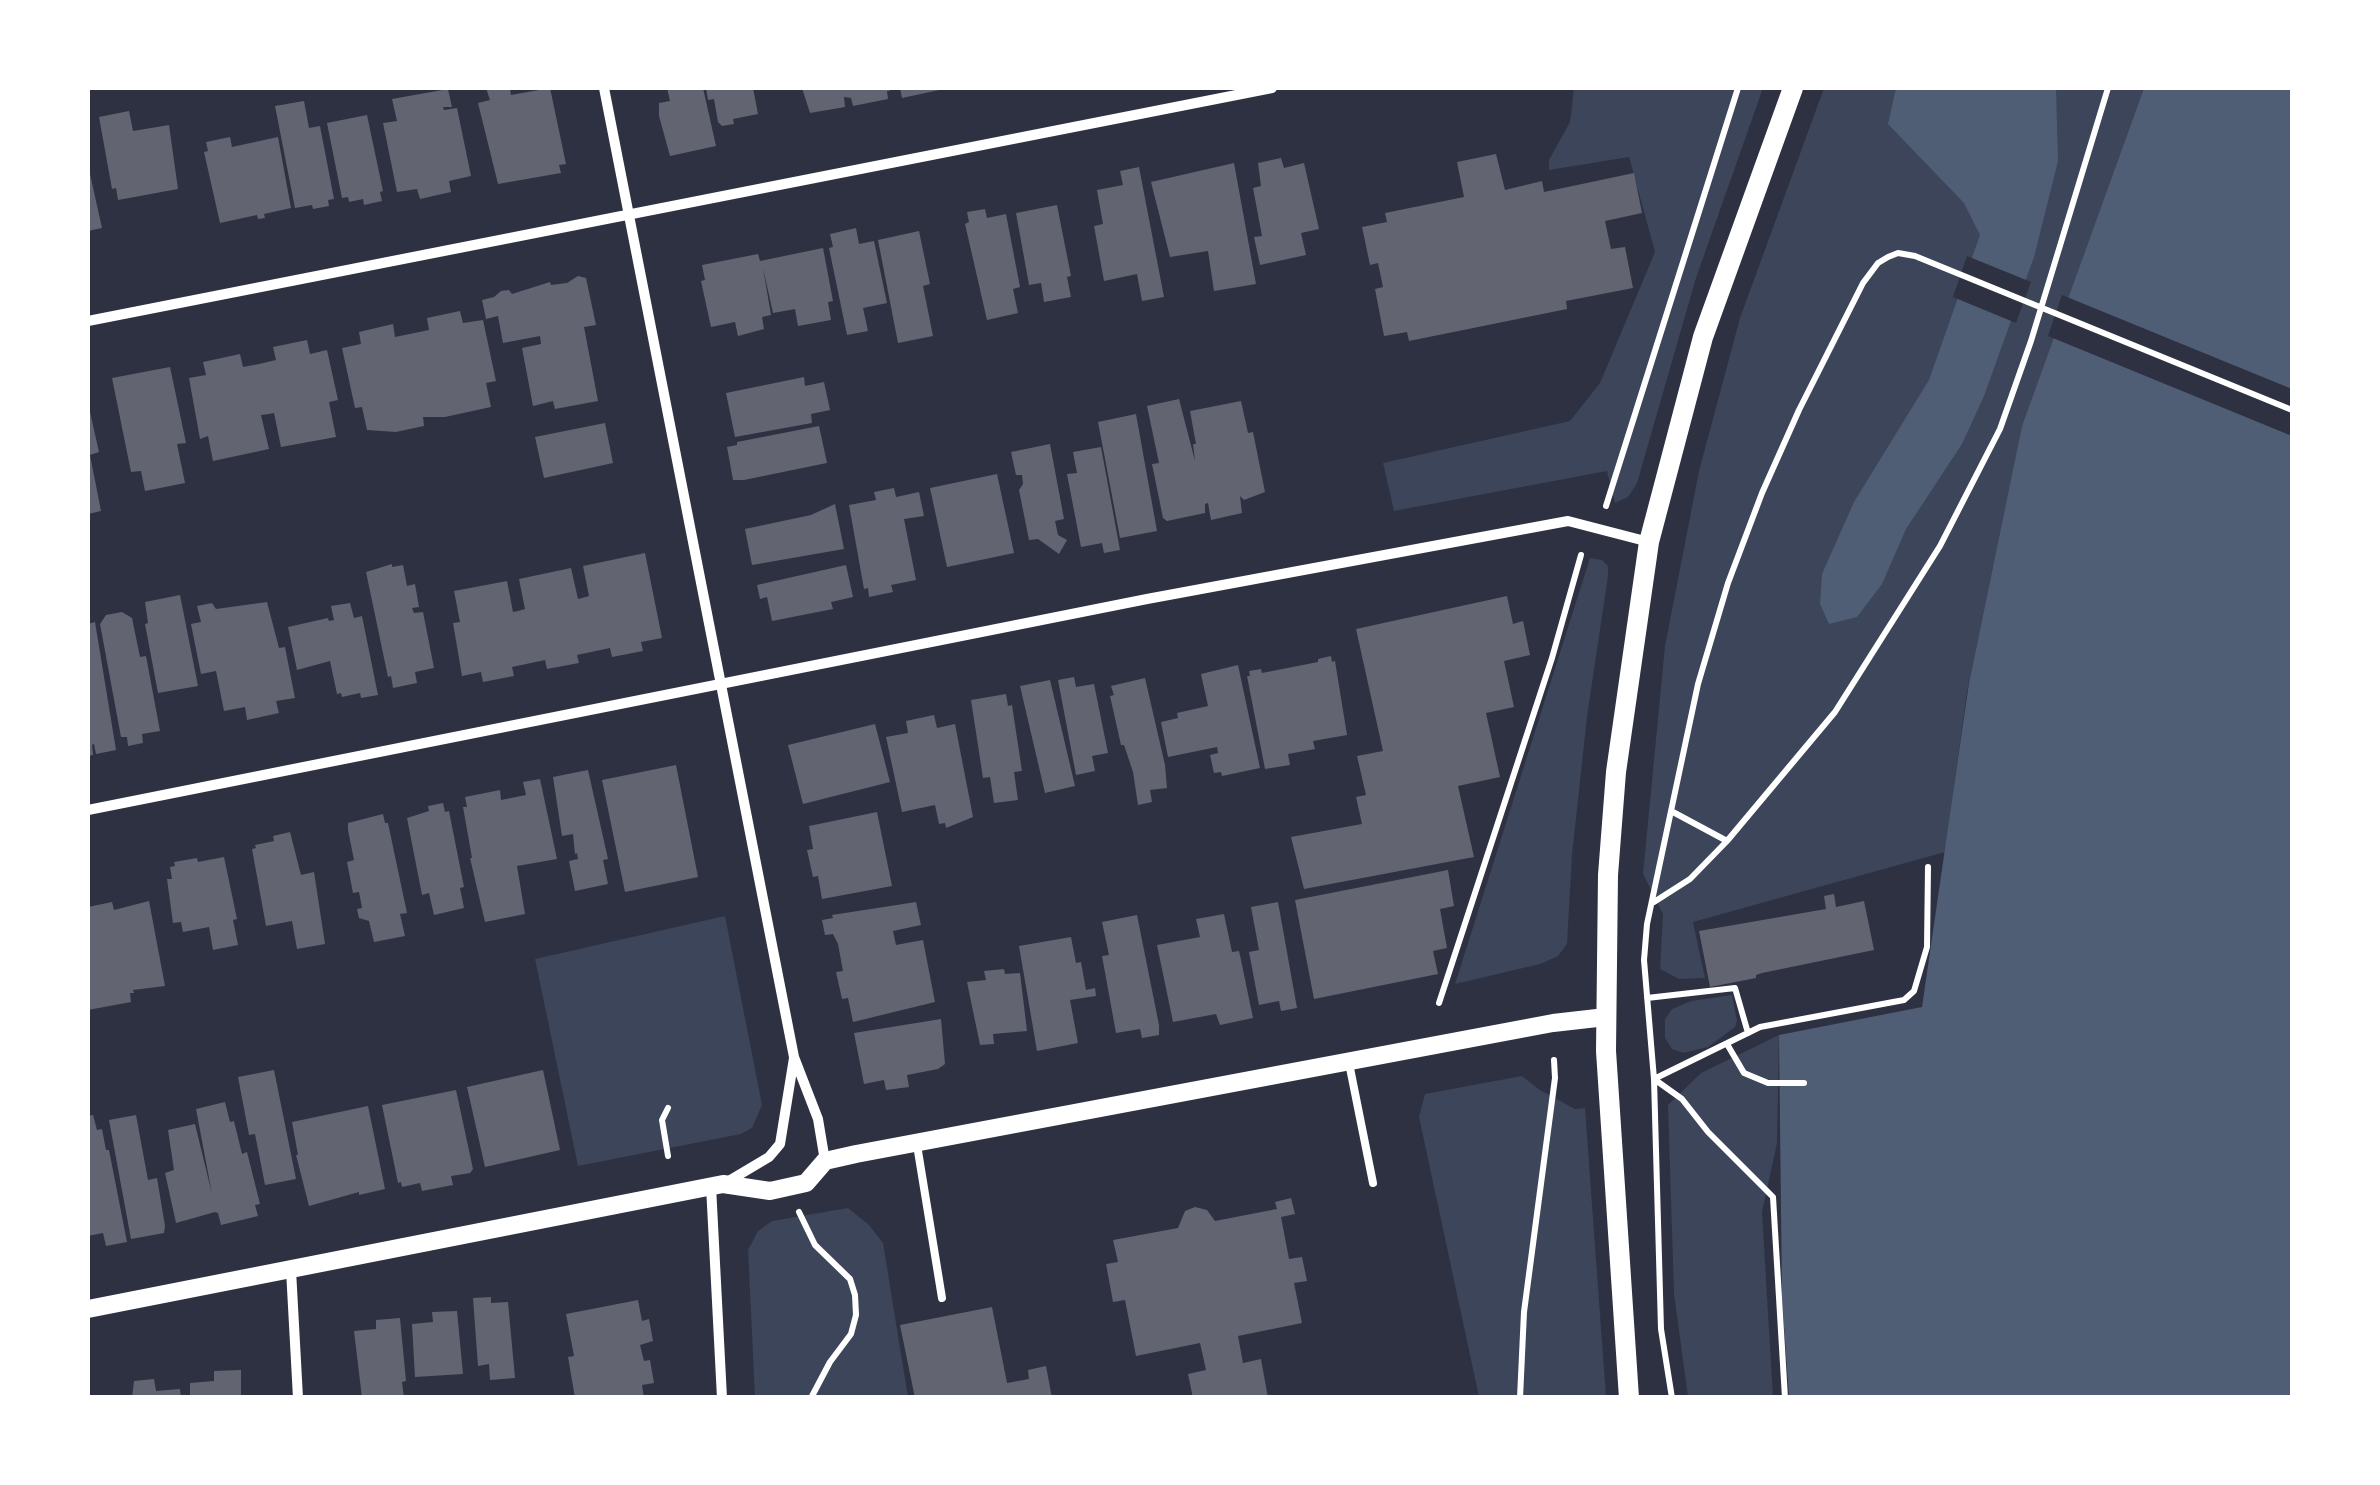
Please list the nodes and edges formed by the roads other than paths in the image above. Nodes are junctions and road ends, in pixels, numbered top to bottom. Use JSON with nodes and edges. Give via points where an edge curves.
{"nodes":[{"id":1,"x":604,"y":88,"type":"edge"},
{"id":2,"x":1272,"y":88,"type":"edge"},
{"id":3,"x":1793,"y":88,"type":"edge"},
{"id":4,"x":629,"y":214,"type":"junction"},
{"id":5,"x":88,"y":321,"type":"edge"},
{"id":6,"x":1649,"y":542,"type":"junction"},
{"id":7,"x":724,"y":684,"type":"junction"},
{"id":8,"x":88,"y":810,"type":"edge"},
{"id":9,"x":1606,"y":1018,"type":"junction"},
{"id":10,"x":794,"y":1057,"type":"junction"},
{"id":11,"x":1349,"y":1063,"type":"junction"},
{"id":12,"x":916,"y":1142,"type":"junction"},
{"id":13,"x":825,"y":1161,"type":"junction"},
{"id":14,"x":1372,"y":1183,"type":"dead end"},
{"id":15,"x":717,"y":1185,"type":"junction"},
{"id":16,"x":291,"y":1270,"type":"junction"},
{"id":17,"x":942,"y":1298,"type":"dead end"},
{"id":18,"x":88,"y":1309,"type":"edge"},
{"id":19,"x":298,"y":1398,"type":"edge"},
{"id":20,"x":722,"y":1398,"type":"edge"},
{"id":21,"x":1629,"y":1398,"type":"edge"}],
"edges":[{"from":1,"to":4,"type":"street"},
{"from":2,"to":4,"type":"street"},
{"from":3,"to":6,"type":"main road","via":[[1703,337]]},
{"from":4,"to":5,"type":"street"},
{"from":4,"to":7,"type":"street"},
{"from":6,"to":7,"type":"street","via":[[1568,520]]},
{"from":6,"to":9,"type":"main road","via":[[1616,772]]},
{"from":7,"to":8,"type":"street"},
{"from":7,"to":10,"type":"street"},
{"from":9,"to":11,"type":"street"},
{"from":9,"to":21,"type":"main road"},
{"from":10,"to":13,"type":"street","via":[[818,1120]]},
{"from":10,"to":15,"type":"street","via":[[780,1144]]},
{"from":11,"to":12,"type":"street"},
{"from":11,"to":14,"type":"lane"},
{"from":12,"to":13,"type":"street"},
{"from":12,"to":17,"type":"lane"},
{"from":13,"to":15,"type":"street","via":[[806,1184],[770,1192]]},
{"from":15,"to":16,"type":"street"},
{"from":15,"to":20,"type":"street"},
{"from":16,"to":18,"type":"street"},
{"from":16,"to":19,"type":"street"}]}
